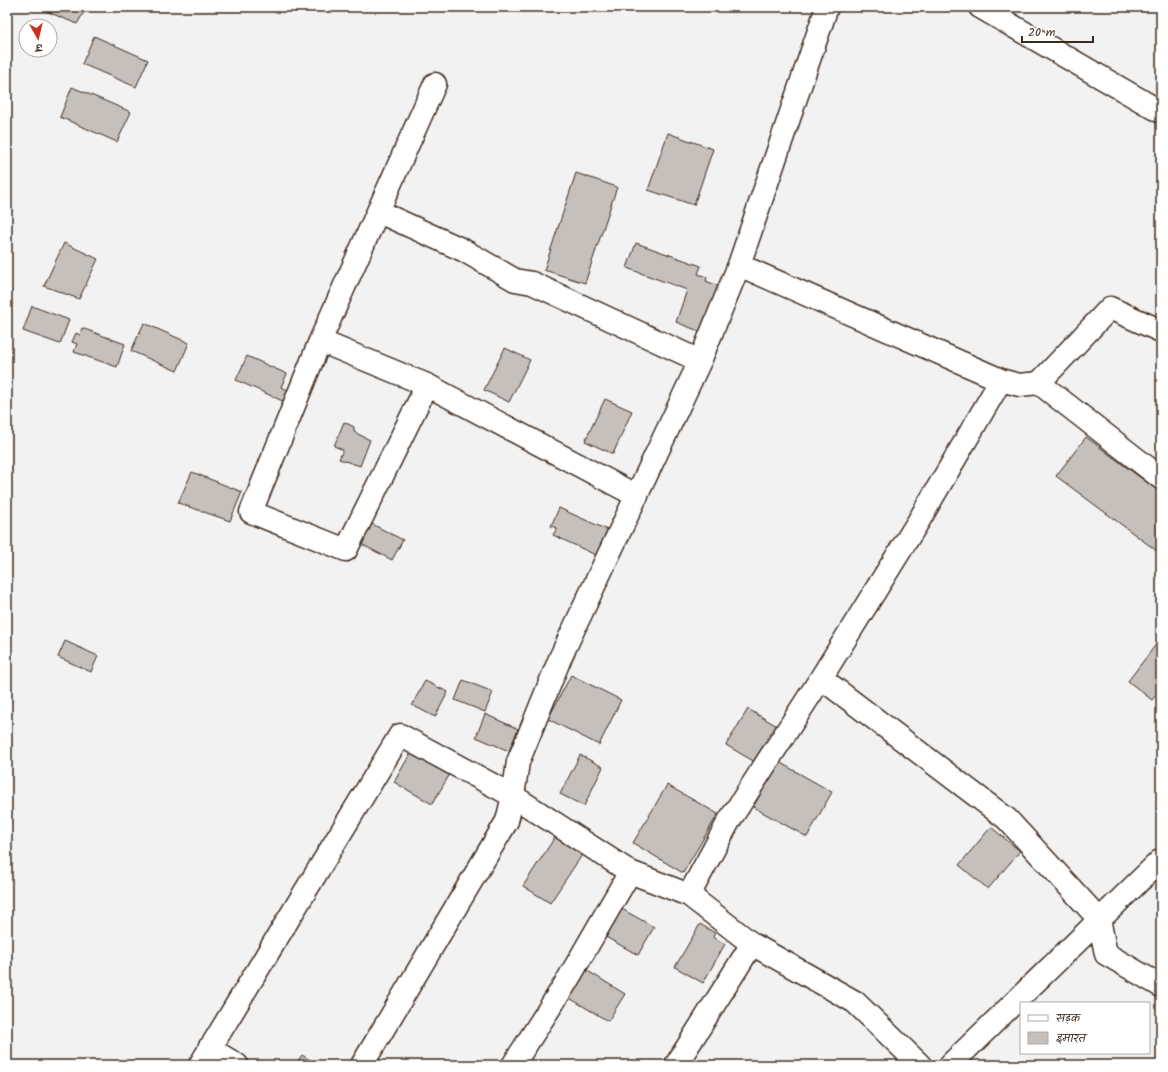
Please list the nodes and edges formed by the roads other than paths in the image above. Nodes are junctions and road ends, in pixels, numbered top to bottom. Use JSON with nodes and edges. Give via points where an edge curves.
{"nodes":[{"id":1,"x":827,"y":7,"type":"edge"},
{"id":2,"x":980,"y":7,"type":"edge"},
{"id":3,"x":435,"y":84,"type":"dead end"},
{"id":4,"x":1161,"y":112,"type":"edge"},
{"id":5,"x":379,"y":212,"type":"junction"},
{"id":6,"x":739,"y":265,"type":"junction"},
{"id":7,"x":1161,"y":331,"type":"edge"},
{"id":8,"x":320,"y":340,"type":"junction"},
{"id":9,"x":700,"y":361,"type":"junction"},
{"id":10,"x":1001,"y":380,"type":"junction"},
{"id":11,"x":1039,"y":383,"type":"junction"},
{"id":12,"x":427,"y":385,"type":"junction"},
{"id":13,"x":1161,"y":478,"type":"edge"},
{"id":14,"x":637,"y":496,"type":"junction"},
{"id":15,"x":821,"y":678,"type":"junction"},
{"id":16,"x":513,"y":796,"type":"junction"},
{"id":17,"x":1161,"y":860,"type":"edge"},
{"id":18,"x":630,"y":872,"type":"junction"},
{"id":19,"x":1153,"y":879,"type":"edge"},
{"id":20,"x":689,"y":895,"type":"junction"},
{"id":21,"x":1099,"y":919,"type":"junction"},
{"id":22,"x":752,"y":944,"type":"junction"},
{"id":23,"x":1161,"y":986,"type":"edge"},
{"id":24,"x":205,"y":1057,"type":"edge"},
{"id":25,"x":238,"y":1065,"type":"edge"},
{"id":26,"x":362,"y":1065,"type":"edge"},
{"id":27,"x":513,"y":1065,"type":"edge"},
{"id":28,"x":676,"y":1065,"type":"edge"},
{"id":29,"x":920,"y":1065,"type":"edge"},
{"id":30,"x":950,"y":1065,"type":"edge"}],
"edges":[{"from":1,"to":6,"type":"street"},
{"from":2,"to":4,"type":"street"},
{"from":3,"to":5,"type":"street"},
{"from":5,"to":8,"type":"street"},
{"from":5,"to":9,"type":"street","via":[[463,250],[515,280],[532,283]]},
{"from":6,"to":9,"type":"street"},
{"from":6,"to":10,"type":"street"},
{"from":7,"to":11,"type":"street","via":[[1110,308]]},
{"from":8,"to":12,"type":"street"},
{"from":8,"to":12,"type":"street","via":[[251,512],[346,550]]},
{"from":9,"to":14,"type":"street"},
{"from":10,"to":11,"type":"street","via":[[1019,386]]},
{"from":10,"to":15,"type":"street","via":[[918,522]]},
{"from":11,"to":13,"type":"street"},
{"from":12,"to":14,"type":"street"},
{"from":14,"to":16,"type":"street","via":[[561,656],[518,762]]},
{"from":15,"to":20,"type":"street","via":[[729,821]]},
{"from":15,"to":21,"type":"street","via":[[1007,819]]},
{"from":16,"to":18,"type":"street"},
{"from":16,"to":24,"type":"street","via":[[400,735]]},
{"from":16,"to":26,"type":"street","via":[[507,821]]},
{"from":17,"to":19,"type":"street"},
{"from":18,"to":20,"type":"street"},
{"from":18,"to":27,"type":"street","via":[[567,981]]},
{"from":19,"to":21,"type":"street"},
{"from":20,"to":22,"type":"street"},
{"from":21,"to":23,"type":"street","via":[[1106,954]]},
{"from":21,"to":30,"type":"street"},
{"from":22,"to":28,"type":"street"},
{"from":22,"to":29,"type":"street","via":[[855,1002]]},
{"from":24,"to":25,"type":"street"}]}
